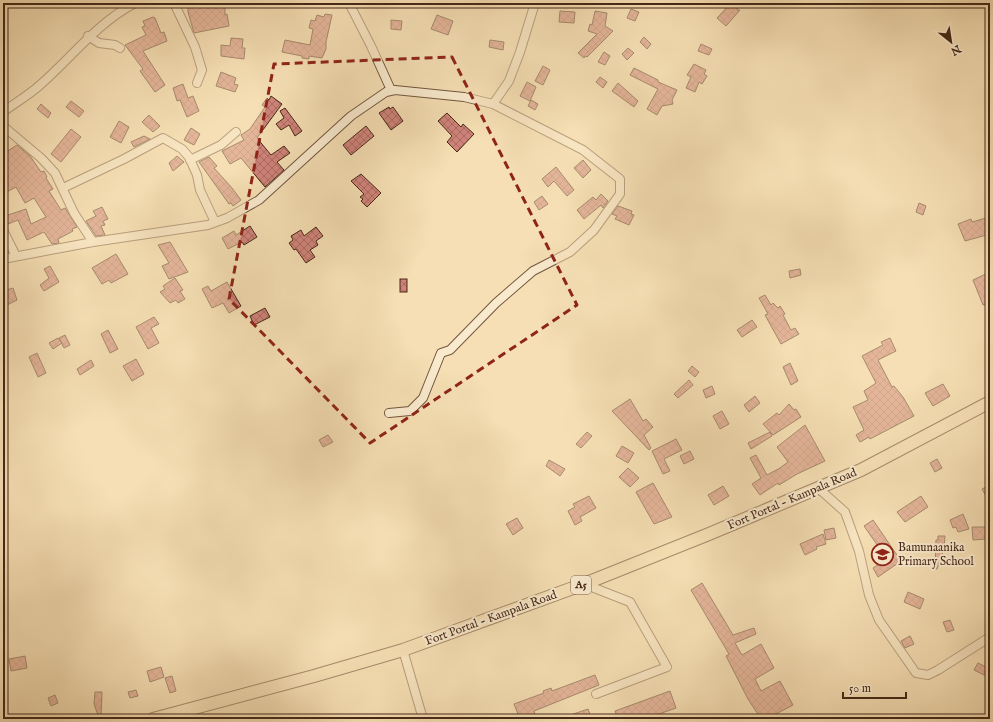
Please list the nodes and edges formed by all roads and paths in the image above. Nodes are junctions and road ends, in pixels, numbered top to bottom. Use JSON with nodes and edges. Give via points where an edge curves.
{"nodes":[{"id":1,"x":136,"y":3,"type":"edge"},
{"id":2,"x":174,"y":3,"type":"edge"},
{"id":3,"x":349,"y":3,"type":"edge"},
{"id":4,"x":534,"y":3,"type":"edge"},
{"id":5,"x":126,"y":5,"type":"edge"},
{"id":6,"x":88,"y":36,"type":"junction"},
{"id":7,"x":120,"y":48,"type":"dead end"},
{"id":8,"x":197,"y":83,"type":"dead end"},
{"id":9,"x":391,"y":90,"type":"junction"},
{"id":10,"x":493,"y":104,"type":"junction"},
{"id":11,"x":3,"y":112,"type":"edge"},
{"id":12,"x":3,"y":126,"type":"edge"},
{"id":13,"x":236,"y":132,"type":"dead end"},
{"id":14,"x":190,"y":160,"type":"junction"},
{"id":15,"x":63,"y":188,"type":"junction"},
{"id":16,"x":215,"y":222,"type":"junction"},
{"id":17,"x":3,"y":230,"type":"edge"},
{"id":18,"x":93,"y":242,"type":"junction"},
{"id":19,"x":16,"y":256,"type":"junction"},
{"id":20,"x":3,"y":259,"type":"edge"},
{"id":21,"x":990,"y":402,"type":"edge"},
{"id":22,"x":388,"y":413,"type":"dead end"},
{"id":23,"x":817,"y":487,"type":"junction"},
{"id":24,"x":584,"y":584,"type":"junction"},
{"id":25,"x":990,"y":637,"type":"edge"},
{"id":26,"x":403,"y":650,"type":"junction"},
{"id":27,"x":596,"y":694,"type":"dead end"},
{"id":28,"x":153,"y":719,"type":"edge"},
{"id":29,"x":423,"y":719,"type":"edge"}],
"edges":[{"from":1,"to":5,"type":"street"},
{"from":2,"to":8,"type":"street","via":[[195,47],[202,70]]},
{"from":3,"to":9,"type":"street"},
{"from":4,"to":10,"type":"street","via":[[509,81]]},
{"from":5,"to":6,"type":"street"},
{"from":6,"to":7,"type":"street"},
{"from":6,"to":11,"type":"street","via":[[39,86]]},
{"from":9,"to":10,"type":"street","via":[[464,97]]},
{"from":9,"to":16,"type":"street","via":[[351,116],[260,200]]},
{"from":10,"to":22,"type":"street","via":[[583,150],[620,179],[620,194],[594,230],[570,252],[533,271],[496,303],[450,350],[441,353],[423,398],[410,411]]},
{"from":12,"to":15,"type":"street","via":[[41,158],[55,173]]},
{"from":13,"to":14,"type":"street","via":[[221,145]]},
{"from":14,"to":15,"type":"street","via":[[182,149],[163,138]]},
{"from":14,"to":16,"type":"street"},
{"from":15,"to":18,"type":"street","via":[[74,213]]},
{"from":16,"to":18,"type":"street"},
{"from":17,"to":19,"type":"street"},
{"from":18,"to":19,"type":"street"},
{"from":19,"to":20,"type":"street"},
{"from":21,"to":23,"type":"main road","name":"Fort Portal - Kampala Road","number":"A5","via":[[861,470]]},
{"from":23,"to":24,"type":"main road","name":"Fort Portal - Kampala Road","number":"A5"},
{"from":23,"to":25,"type":"street","via":[[845,512],[859,551],[869,595],[879,620],[916,673],[928,675]]},
{"from":24,"to":26,"type":"main road","name":"Fort Portal - Kampala Road","number":"A5"},
{"from":24,"to":27,"type":"street","via":[[630,602],[667,667]]},
{"from":26,"to":28,"type":"main road","name":"Fort Portal - Kampala Road","number":"A5"},
{"from":26,"to":29,"type":"street"}]}
